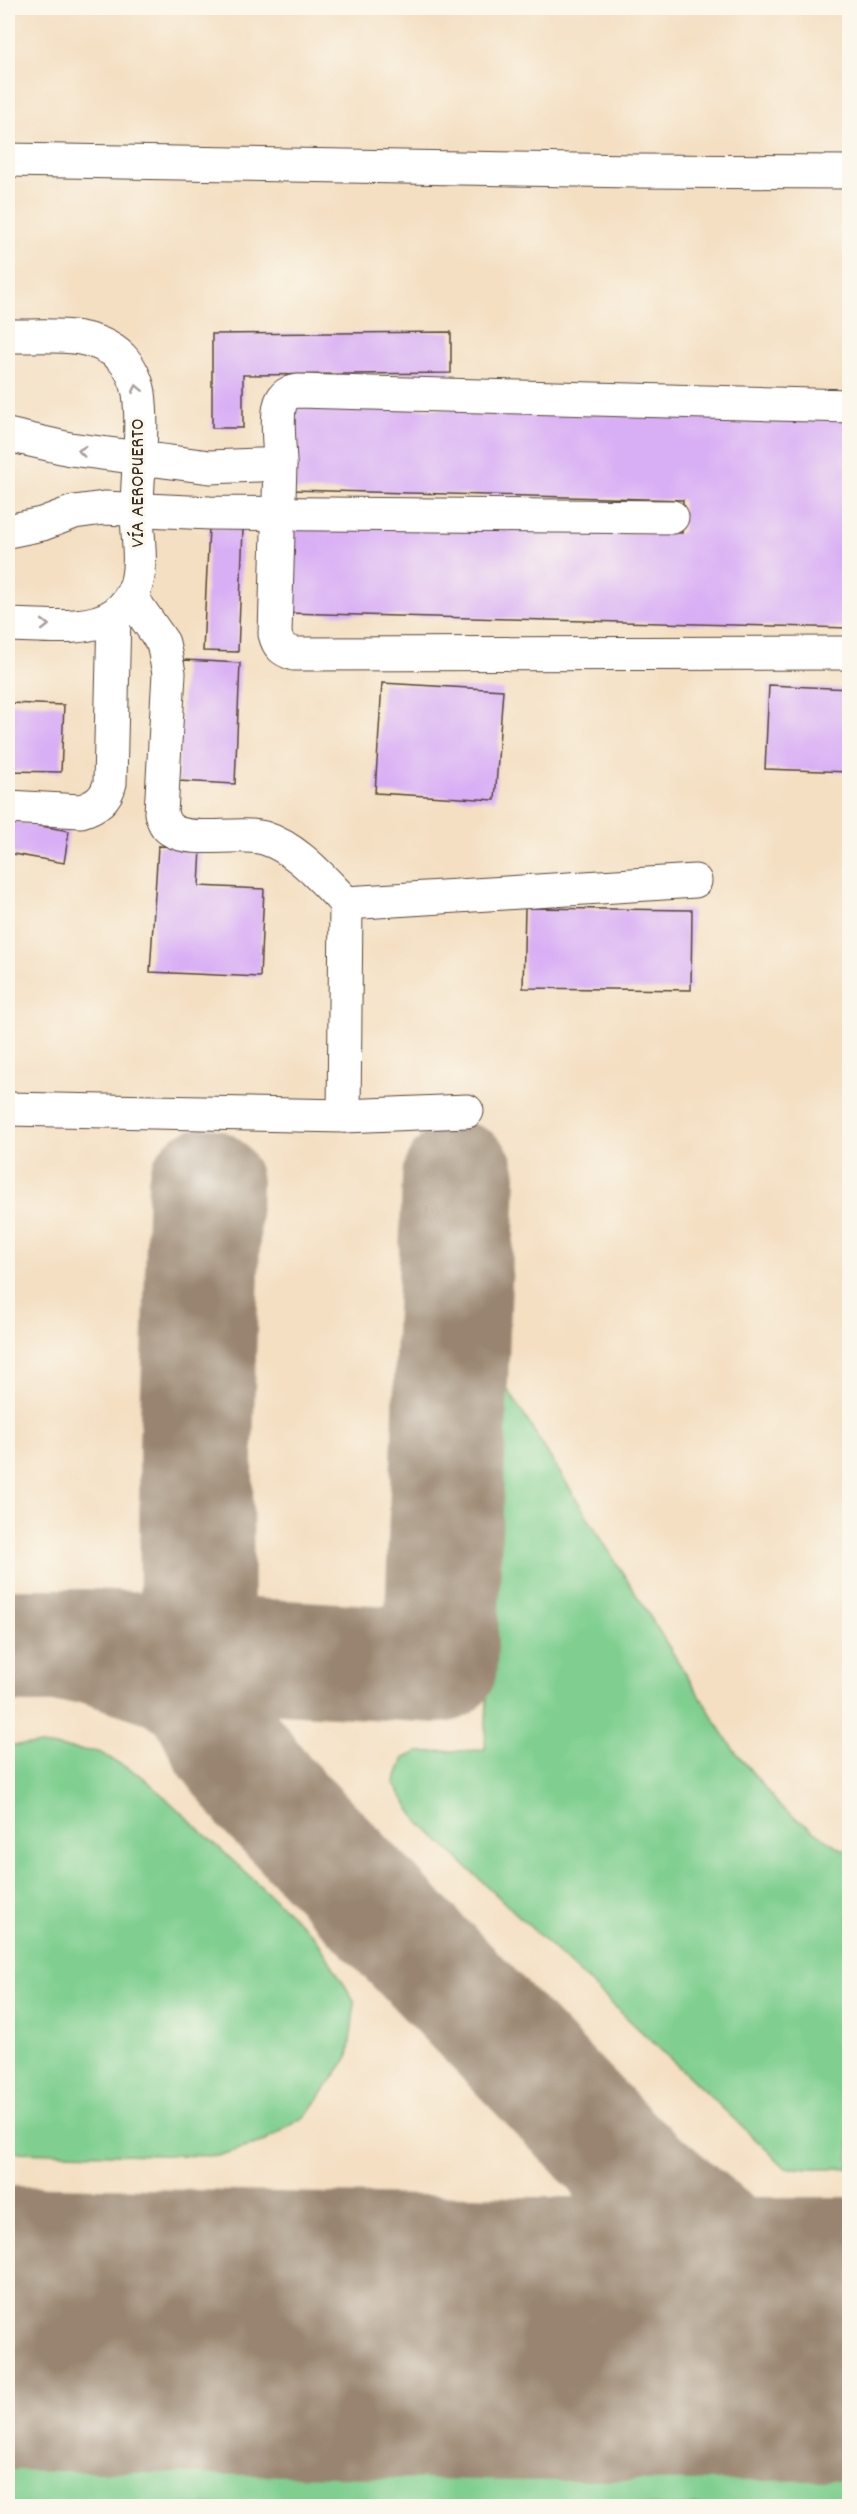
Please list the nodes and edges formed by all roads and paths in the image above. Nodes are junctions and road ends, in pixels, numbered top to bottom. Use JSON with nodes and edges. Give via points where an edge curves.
{"nodes":[{"id":1,"x":8,"y":160,"type":"edge"},
{"id":2,"x":849,"y":172,"type":"edge"},
{"id":3,"x":8,"y":336,"type":"edge"},
{"id":4,"x":849,"y":406,"type":"edge"},
{"id":5,"x":8,"y":435,"type":"edge"},
{"id":6,"x":140,"y":458,"type":"junction"},
{"id":7,"x":280,"y":464,"type":"junction"},
{"id":8,"x":137,"y":511,"type":"junction"},
{"id":9,"x":279,"y":513,"type":"junction"},
{"id":10,"x":672,"y":517,"type":"dead end"},
{"id":11,"x":8,"y":531,"type":"edge"},
{"id":12,"x":122,"y":606,"type":"junction"},
{"id":13,"x":8,"y":625,"type":"edge"},
{"id":14,"x":849,"y":653,"type":"edge"},
{"id":15,"x":8,"y":807,"type":"edge"},
{"id":16,"x":695,"y":880,"type":"dead end"},
{"id":17,"x":346,"y":903,"type":"junction"},
{"id":18,"x":8,"y":1109,"type":"edge"},
{"id":19,"x":467,"y":1111,"type":"dead end"},
{"id":20,"x":344,"y":1116,"type":"junction"}],
"edges":[{"from":1,"to":2,"type":"street"},
{"from":6,"to":3,"type":"street","name":"VÍA AEROPUERTO","one_way":true,"via":[[139,392],[122,358],[87,338]]},
{"from":4,"to":7,"type":"street","via":[[298,391],[288,393],[279,409]]},
{"from":6,"to":5,"type":"street","one_way":true,"via":[[70,449]]},
{"from":6,"to":7,"type":"street","via":[[210,468]]},
{"from":6,"to":8,"type":"street","name":"VÍA AEROPUERTO"},
{"from":7,"to":9,"type":"street"},
{"from":8,"to":9,"type":"street"},
{"from":8,"to":11,"type":"street","via":[[104,508],[74,512]]},
{"from":8,"to":12,"type":"street","name":"VÍA AEROPUERTO","via":[[139,572]]},
{"from":9,"to":10,"type":"street"},
{"from":9,"to":14,"type":"street","via":[[275,634],[277,644],[294,654]]},
{"from":13,"to":12,"type":"street","one_way":true,"via":[[95,623]]},
{"from":12,"to":15,"type":"street","name":"VÍA AEROPUERTO","via":[[108,792],[102,801],[81,811]]},
{"from":12,"to":17,"type":"street","via":[[163,643],[169,673],[161,813],[164,823],[185,835],[263,838],[285,847]]},
{"from":16,"to":17,"type":"street"},
{"from":17,"to":20,"type":"street"},
{"from":18,"to":20,"type":"street"},
{"from":19,"to":20,"type":"street"}]}
